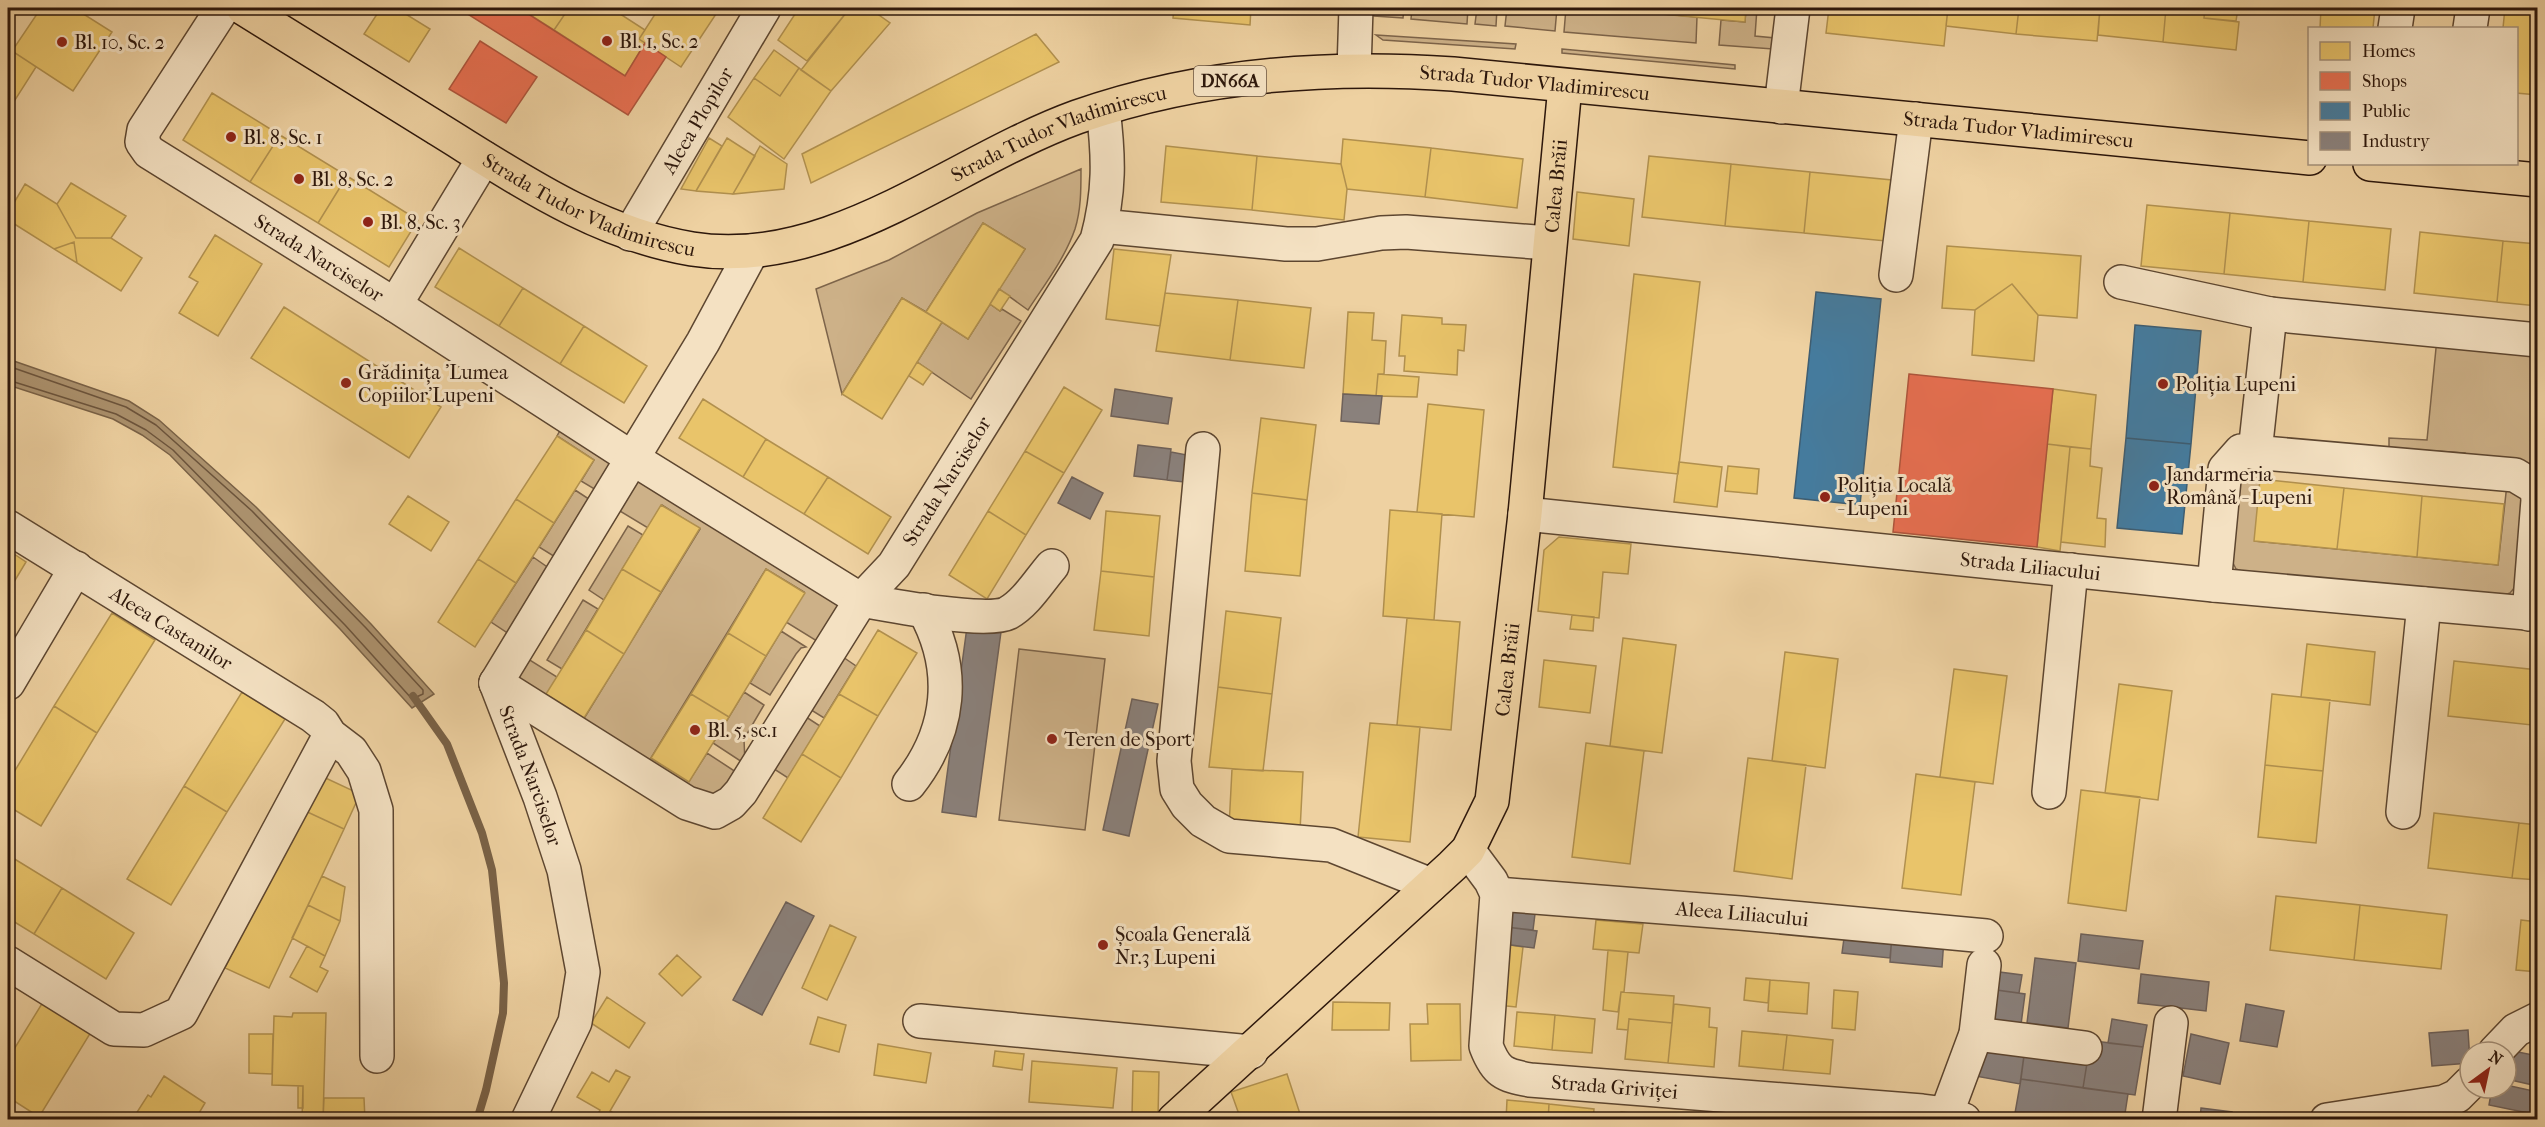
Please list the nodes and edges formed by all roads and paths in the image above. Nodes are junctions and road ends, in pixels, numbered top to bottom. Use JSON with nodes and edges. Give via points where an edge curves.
{"nodes":[{"id":1,"x":223,"y":8,"type":"edge"},
{"id":2,"x":243,"y":8,"type":"edge"},
{"id":3,"x":764,"y":8,"type":"edge"},
{"id":4,"x":1356,"y":8,"type":"edge"},
{"id":5,"x":1793,"y":8,"type":"edge"},
{"id":6,"x":2398,"y":8,"type":"edge"},
{"id":7,"x":2473,"y":8,"type":"edge"},
{"id":8,"x":2395,"y":27,"type":"edge"},
{"id":9,"x":2470,"y":27,"type":"edge"},
{"id":10,"x":1354,"y":70,"type":"junction"},
{"id":11,"x":1564,"y":86,"type":"junction"},
{"id":12,"x":1781,"y":107,"type":"junction"},
{"id":13,"x":1103,"y":109,"type":"junction"},
{"id":14,"x":1916,"y":119,"type":"junction"},
{"id":15,"x":484,"y":158,"type":"junction"},
{"id":16,"x":2308,"y":158,"type":"edge"},
{"id":17,"x":2398,"y":165,"type":"edge"},
{"id":18,"x":2455,"y":167,"type":"edge"},
{"id":19,"x":2538,"y":180,"type":"edge"},
{"id":20,"x":1101,"y":225,"type":"junction"},
{"id":21,"x":630,"y":234,"type":"junction"},
{"id":22,"x":1548,"y":243,"type":"junction"},
{"id":23,"x":752,"y":251,"type":"junction"},
{"id":24,"x":1896,"y":275,"type":"dead end"},
{"id":25,"x":2121,"y":282,"type":"dead end"},
{"id":26,"x":395,"y":305,"type":"junction"},
{"id":27,"x":2270,"y":314,"type":"junction"},
{"id":28,"x":2538,"y":339,"type":"edge"},
{"id":29,"x":1203,"y":449,"type":"dead end"},
{"id":30,"x":2255,"y":452,"type":"junction"},
{"id":31,"x":632,"y":458,"type":"junction"},
{"id":32,"x":2538,"y":498,"type":"edge"},
{"id":33,"x":1525,"y":514,"type":"junction"},
{"id":34,"x":8,"y":526,"type":"edge"},
{"id":35,"x":1052,"y":566,"type":"dead end"},
{"id":36,"x":76,"y":568,"type":"junction"},
{"id":37,"x":2071,"y":570,"type":"junction"},
{"id":38,"x":2214,"y":585,"type":"junction"},
{"id":39,"x":861,"y":600,"type":"junction"},
{"id":40,"x":2424,"y":604,"type":"junction"},
{"id":41,"x":924,"y":610,"type":"junction"},
{"id":42,"x":2533,"y":614,"type":"edge"},
{"id":43,"x":8,"y":683,"type":"edge"},
{"id":44,"x":496,"y":683,"type":"junction"},
{"id":45,"x":330,"y":735,"type":"junction"},
{"id":46,"x":909,"y":784,"type":"dead end"},
{"id":47,"x":2049,"y":792,"type":"dead end"},
{"id":48,"x":2403,"y":812,"type":"dead end"},
{"id":49,"x":1468,"y":849,"type":"junction"},
{"id":50,"x":1431,"y":885,"type":"junction"},
{"id":51,"x":1497,"y":894,"type":"junction"},
{"id":52,"x":8,"y":963,"type":"edge"},
{"id":53,"x":2538,"y":1019,"type":"edge"},
{"id":54,"x":920,"y":1021,"type":"dead end"},
{"id":55,"x":2170,"y":1023,"type":"dead end"},
{"id":56,"x":1976,"y":1034,"type":"junction"},
{"id":57,"x":2506,"y":1040,"type":"edge"},
{"id":58,"x":2085,"y":1048,"type":"dead end"},
{"id":59,"x":1251,"y":1052,"type":"junction"},
{"id":60,"x":377,"y":1056,"type":"dead end"},
{"id":61,"x":2458,"y":1095,"type":"edge"},
{"id":62,"x":1951,"y":1118,"type":"edge"},
{"id":63,"x":528,"y":1119,"type":"edge"},
{"id":64,"x":1174,"y":1119,"type":"edge"},
{"id":65,"x":2159,"y":1119,"type":"edge"},
{"id":66,"x":2327,"y":1119,"type":"edge"}],
"edges":[{"from":1,"to":26,"type":"street","name":"Strada Narciselor","via":[[144,130],[142,142],[149,152]]},
{"from":2,"to":15,"type":"main road","name":"Strada Tudor Vladimirescu","number":"DN66A"},
{"from":3,"to":21,"type":"street","name":"Aleea Plopilor"},
{"from":4,"to":10,"type":"street"},
{"from":5,"to":12,"type":"street"},
{"from":6,"to":8,"type":"street"},
{"from":7,"to":9,"type":"street"},
{"from":10,"to":11,"type":"main road","name":"Strada Tudor Vladimirescu","number":"DN66A","via":[[1421,72]]},
{"from":10,"to":13,"type":"main road","name":"Strada Tudor Vladimirescu","number":"DN66A","via":[[1228,81]]},
{"from":11,"to":12,"type":"main road","name":"Strada Tudor Vladimirescu","number":"DN66A"},
{"from":11,"to":22,"type":"main road","name":"Calea Brăii"},
{"from":12,"to":14,"type":"main road","name":"Strada Tudor Vladimirescu","number":"DN66A"},
{"from":13,"to":20,"type":"street","name":"Strada Narciselor","via":[[1109,155]]},
{"from":13,"to":23,"type":"main road","name":"Strada Tudor Vladimirescu","number":"DN66A","via":[[1041,132],[859,222],[817,238]]},
{"from":14,"to":16,"type":"main road","name":"Strada Tudor Vladimirescu","number":"DN66A"},
{"from":14,"to":24,"type":"street"},
{"from":15,"to":21,"type":"main road","name":"Strada Tudor Vladimirescu","number":"DN66A","via":[[570,209]]},
{"from":15,"to":26,"type":"street"},
{"from":17,"to":18,"type":"main road"},
{"from":18,"to":19,"type":"main road"},
{"from":20,"to":22,"type":"street","via":[[1286,244],[1317,244],[1406,232]]},
{"from":20,"to":39,"type":"street","name":"Strada Narciselor","via":[[1082,266],[894,565]]},
{"from":21,"to":23,"type":"main road","name":"Strada Tudor Vladimirescu","number":"DN66A","via":[[694,249]]},
{"from":22,"to":33,"type":"main road","name":"Calea Brăii"},
{"from":23,"to":31,"type":"street","name":"Strada Narciselor","via":[[709,332]]},
{"from":25,"to":27,"type":"street"},
{"from":26,"to":31,"type":"street","name":"Strada Narciselor"},
{"from":27,"to":28,"type":"street"},
{"from":27,"to":30,"type":"street"},
{"from":29,"to":50,"type":"street","via":[[1174,761],[1177,789],[1203,821],[1229,836],[1331,845]]},
{"from":30,"to":32,"type":"street","via":[[2515,475],[2535,487]]},
{"from":30,"to":38,"type":"street","via":[[2241,451],[2225,469]]},
{"from":31,"to":39,"type":"street","name":"Strada Narciselor"},
{"from":31,"to":44,"type":"street","name":"Strada Narciselor"},
{"from":32,"to":42,"type":"street"},
{"from":33,"to":37,"type":"street","name":"Strada Liliacului"},
{"from":33,"to":49,"type":"main road","name":"Calea Brăii","via":[[1492,801]]},
{"from":34,"to":36,"type":"street","name":"Aleea Castanilor"},
{"from":35,"to":41,"type":"street","via":[[1008,612],[993,617]]},
{"from":36,"to":43,"type":"street"},
{"from":36,"to":45,"type":"street","name":"Aleea Castanilor","via":[[313,716]]},
{"from":37,"to":38,"type":"street","name":"Strada Liliacului"},
{"from":37,"to":47,"type":"street"},
{"from":38,"to":40,"type":"street","name":"Strada Liliacului"},
{"from":39,"to":41,"type":"street"},
{"from":39,"to":44,"type":"street","via":[[741,792],[715,812],[687,803]]},
{"from":40,"to":42,"type":"street","name":"Strada Liliacului"},
{"from":40,"to":48,"type":"street"},
{"from":41,"to":46,"type":"street","via":[[942,652],[946,692],[930,752]]},
{"from":44,"to":63,"type":"street","name":"Strada Narciselor","via":[[564,870],[583,972],[575,1022]]},
{"from":45,"to":52,"type":"street","via":[[181,1013],[144,1030],[114,1029]]},
{"from":45,"to":60,"type":"street","name":"Aleea Castanilor","via":[[351,751],[364,771],[376,810]]},
{"from":49,"to":50,"type":"main road","name":"Calea Brăii"},
{"from":49,"to":51,"type":"street"},
{"from":50,"to":59,"type":"main road","name":"Calea Brăii"},
{"from":51,"to":56,"type":"street","name":"Aleea Liliacului","via":[[1740,913],[1985,951]]},
{"from":51,"to":62,"type":"street","name":"Strada Griviţei","via":[[1486,1046],[1500,1071],[1530,1080]]},
{"from":53,"to":57,"type":"street"},
{"from":54,"to":59,"type":"street"},
{"from":55,"to":65,"type":"street"},
{"from":56,"to":58,"type":"street"},
{"from":56,"to":62,"type":"street"},
{"from":59,"to":64,"type":"main road","name":"Calea Brăii"},
{"from":61,"to":66,"type":"street","via":[[2444,1102]]}]}
